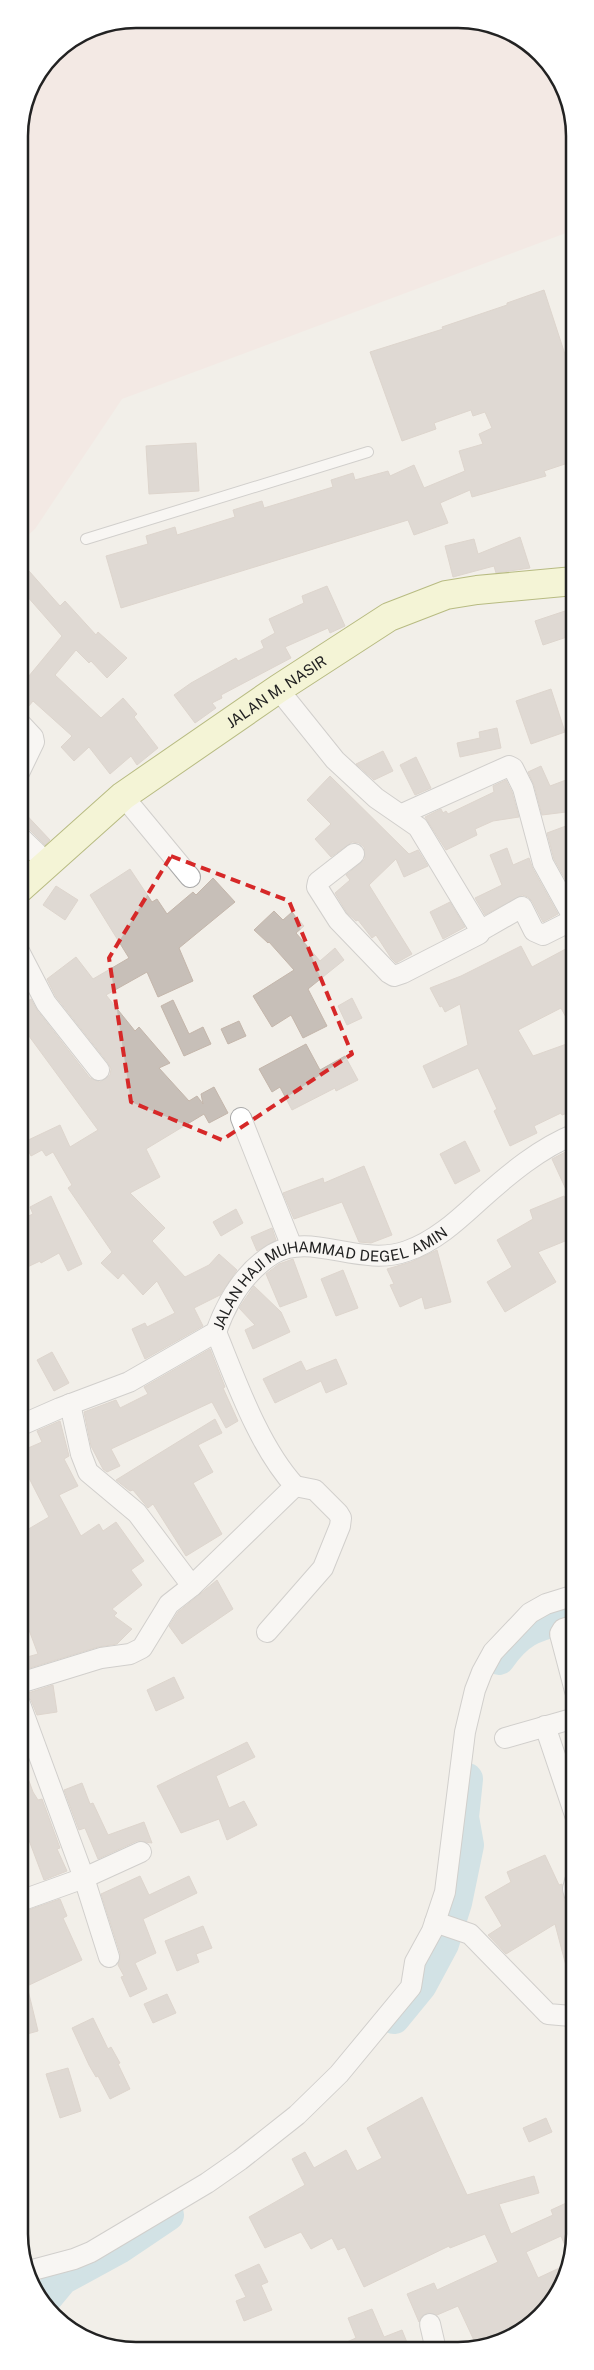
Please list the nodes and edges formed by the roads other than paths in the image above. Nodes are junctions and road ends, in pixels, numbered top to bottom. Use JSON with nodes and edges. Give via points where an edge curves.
{"nodes":[{"id":1,"x":368,"y":452,"type":"dead end"},
{"id":2,"x":86,"y":538,"type":"dead end"},
{"id":3,"x":566,"y":582,"type":"edge"},
{"id":4,"x":278,"y":689,"type":"junction"},
{"id":5,"x":28,"y":732,"type":"edge"},
{"id":6,"x":28,"y":754,"type":"edge"},
{"id":7,"x":123,"y":796,"type":"junction"},
{"id":8,"x":402,"y":814,"type":"junction"},
{"id":9,"x":28,"y":845,"type":"edge"},
{"id":10,"x":354,"y":854,"type":"dead end"},
{"id":11,"x":47,"y":863,"type":"junction"},
{"id":12,"x":190,"y":877,"type":"dead end"},
{"id":13,"x":28,"y":881,"type":"edge"},
{"id":14,"x":566,"y":905,"type":"edge"},
{"id":15,"x":566,"y":923,"type":"edge"},
{"id":16,"x":480,"y":931,"type":"junction"},
{"id":17,"x":28,"y":968,"type":"edge"},
{"id":18,"x":98,"y":1070,"type":"dead end"},
{"id":19,"x":241,"y":1118,"type":"dead end"},
{"id":20,"x":566,"y":1138,"type":"edge"},
{"id":21,"x":292,"y":1247,"type":"junction"},
{"id":22,"x":216,"y":1332,"type":"junction"},
{"id":23,"x":70,"y":1404,"type":"junction"},
{"id":24,"x":28,"y":1421,"type":"edge"},
{"id":25,"x":295,"y":1486,"type":"junction"},
{"id":26,"x":192,"y":1586,"type":"junction"},
{"id":27,"x":566,"y":1598,"type":"edge"},
{"id":28,"x":566,"y":1628,"type":"edge"},
{"id":29,"x":267,"y":1632,"type":"dead end"},
{"id":30,"x":566,"y":1657,"type":"edge"},
{"id":31,"x":28,"y":1681,"type":"edge"},
{"id":32,"x":566,"y":1720,"type":"edge"},
{"id":33,"x":28,"y":1726,"type":"edge"},
{"id":34,"x":545,"y":1726,"type":"junction"},
{"id":35,"x":504,"y":1738,"type":"dead end"},
{"id":36,"x":566,"y":1788,"type":"edge"},
{"id":37,"x":141,"y":1852,"type":"dead end"},
{"id":38,"x":84,"y":1878,"type":"junction"},
{"id":39,"x":28,"y":1898,"type":"edge"},
{"id":40,"x":435,"y":1922,"type":"junction"},
{"id":41,"x":109,"y":1957,"type":"dead end"},
{"id":42,"x":566,"y":2016,"type":"edge"},
{"id":43,"x":33,"y":2270,"type":"edge"},
{"id":44,"x":430,"y":2324,"type":"dead end"},
{"id":45,"x":434,"y":2342,"type":"edge"}],
"edges":[{"from":1,"to":2,"type":"lane"},
{"from":3,"to":4,"type":"street","name":"JALAN M. NASIR","via":[[477,590],[419,604],[368,629]]},
{"from":4,"to":7,"type":"street","name":"JALAN M. NASIR"},
{"from":4,"to":8,"type":"street","via":[[334,760],[376,798]]},
{"from":5,"to":6,"type":"street","via":[[34,742]]},
{"from":7,"to":11,"type":"street","name":"JALAN M. NASIR"},
{"from":7,"to":12,"type":"street"},
{"from":8,"to":14,"type":"street","via":[[509,766],[513,768],[524,788],[543,863]]},
{"from":8,"to":16,"type":"street","via":[[418,827]]},
{"from":9,"to":11,"type":"street"},
{"from":10,"to":16,"type":"street","via":[[318,882],[317,887],[338,920],[391,974],[397,976],[474,938]]},
{"from":11,"to":13,"type":"street","name":"JALAN M. NASIR"},
{"from":15,"to":16,"type":"street","via":[[543,935],[534,931],[522,908]]},
{"from":17,"to":18,"type":"street","via":[[46,1003]]},
{"from":19,"to":21,"type":"street"},
{"from":20,"to":21,"type":"street","name":"JALAN HAJI MUHAMMAD DEGEL AMIN","via":[[541,1151],[447,1230],[408,1251],[380,1257],[306,1246]]},
{"from":21,"to":22,"type":"street","name":"JALAN HAJI MUHAMMAD DEGEL AMIN","via":[[272,1255],[250,1274],[225,1307]]},
{"from":22,"to":23,"type":"street","name":"JALAN HAJI MUHAMMAD DEGEL AMIN","via":[[129,1382]]},
{"from":22,"to":25,"type":"street","via":[[260,1433]]},
{"from":23,"to":24,"type":"street","name":"JALAN HAJI MUHAMMAD DEGEL AMIN"},
{"from":23,"to":26,"type":"street","via":[[88,1472],[137,1513]]},
{"from":25,"to":26,"type":"street"},
{"from":25,"to":29,"type":"street","via":[[319,1492],[339,1514],[340,1526],[323,1568]]},
{"from":26,"to":31,"type":"street","via":[[169,1604],[144,1646],[134,1652],[101,1658]]},
{"from":27,"to":40,"type":"street","via":[[530,1613],[506,1636],[482,1672],[466,1732],[445,1892]]},
{"from":28,"to":30,"type":"street","via":[[560,1634]]},
{"from":32,"to":34,"type":"street"},
{"from":33,"to":38,"type":"street"},
{"from":34,"to":35,"type":"street"},
{"from":34,"to":36,"type":"street"},
{"from":37,"to":38,"type":"street"},
{"from":38,"to":39,"type":"street"},
{"from":38,"to":41,"type":"street"},
{"from":40,"to":42,"type":"street","via":[[470,1934],[548,2014]]},
{"from":40,"to":43,"type":"street","via":[[414,1962],[411,1987],[339,2074],[297,2116],[207,2183],[91,2252]]},
{"from":44,"to":45,"type":"street"}]}
